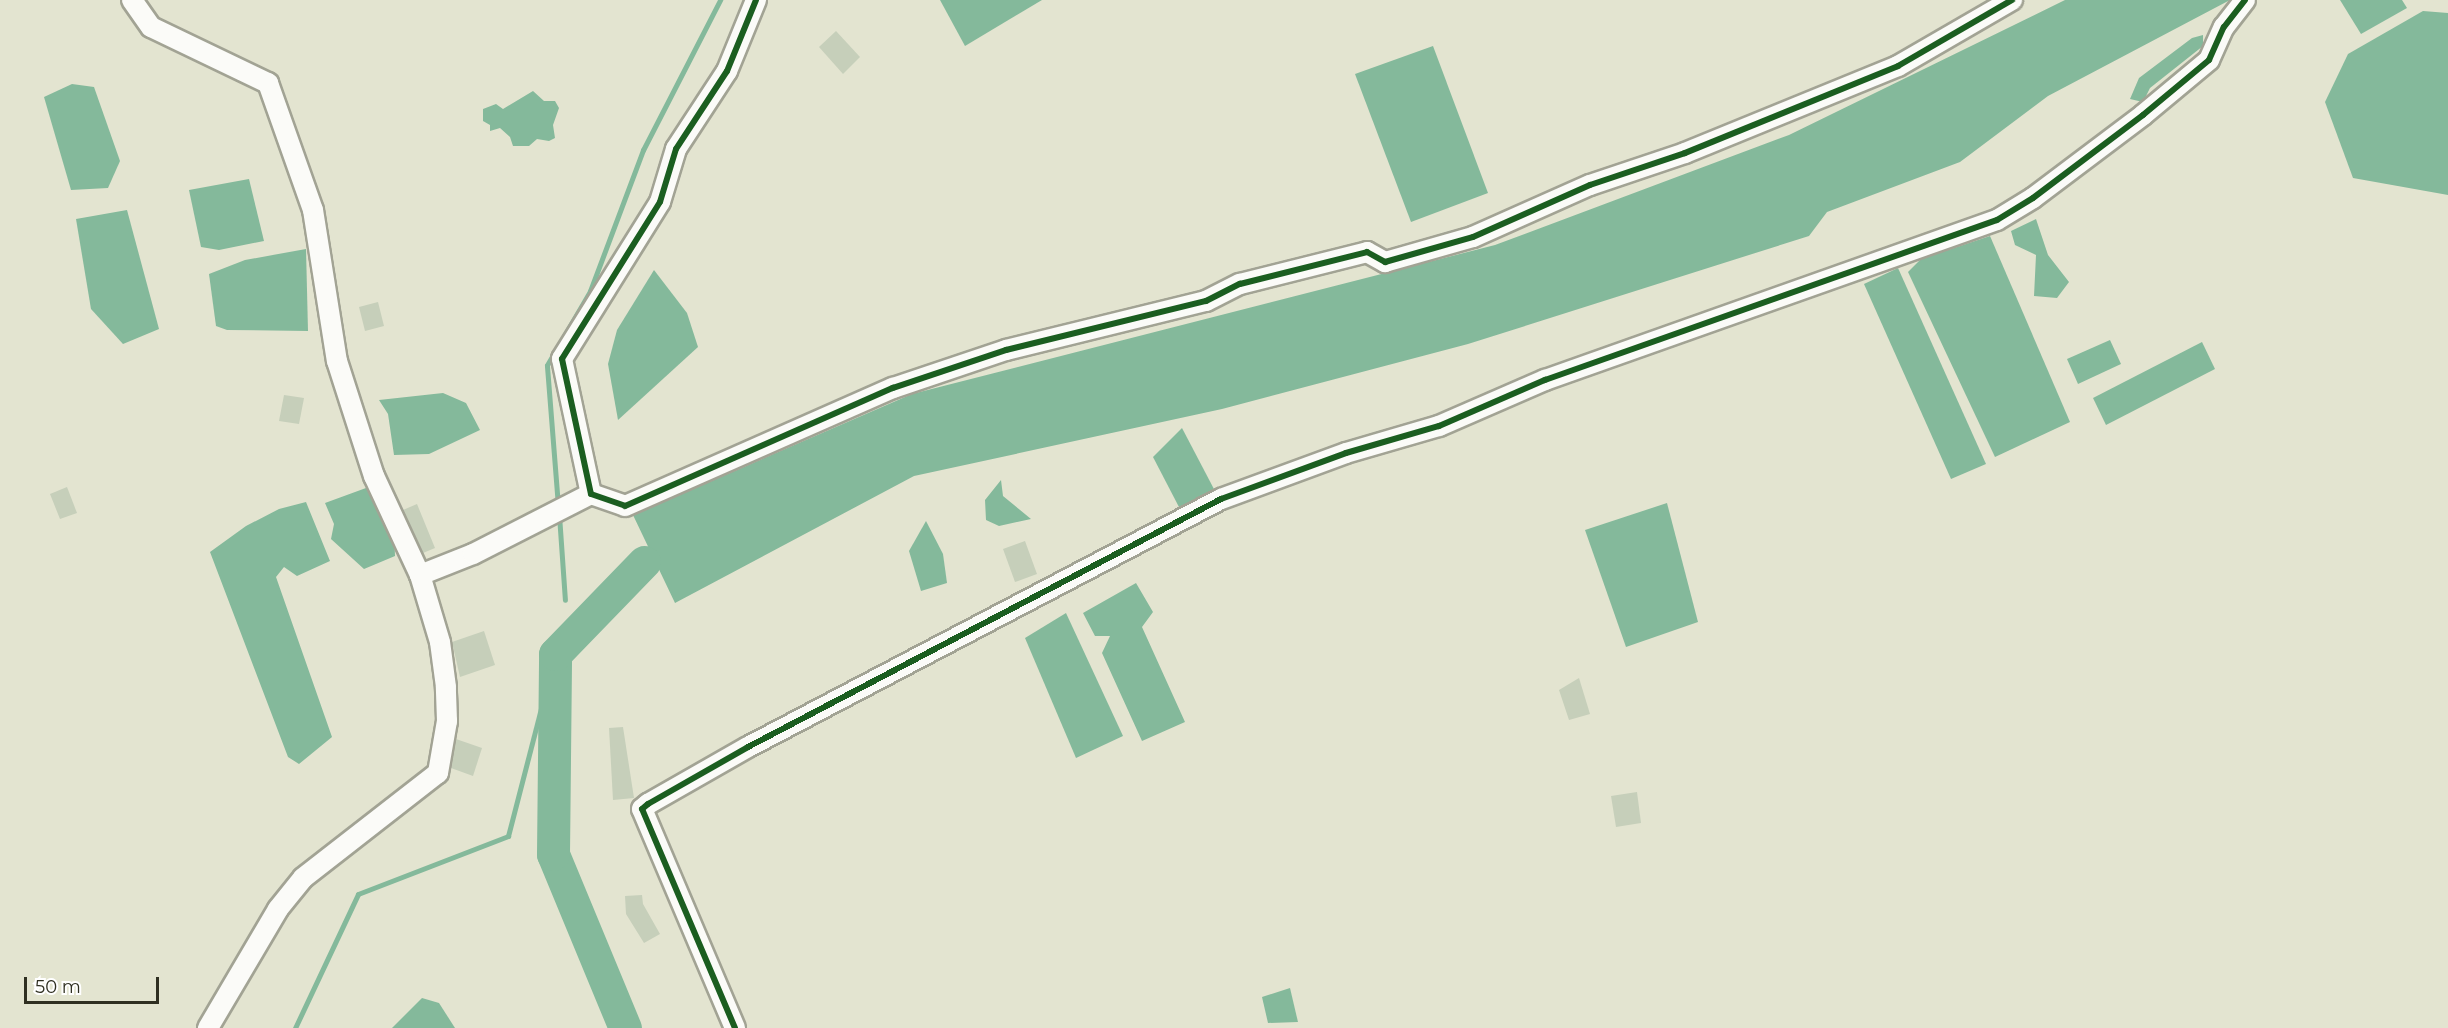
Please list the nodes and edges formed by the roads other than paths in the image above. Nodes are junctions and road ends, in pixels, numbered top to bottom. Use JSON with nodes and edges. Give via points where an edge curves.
{"nodes":[{"id":1,"x":132,"y":0,"type":"edge"},
{"id":2,"x":756,"y":0,"type":"edge"},
{"id":3,"x":2012,"y":0,"type":"edge"},
{"id":4,"x":2245,"y":0,"type":"edge"},
{"id":5,"x":591,"y":494,"type":"junction"},
{"id":6,"x":420,"y":574,"type":"junction"},
{"id":7,"x":208,"y":1028,"type":"edge"},
{"id":8,"x":735,"y":1028,"type":"edge"}],
"edges":[{"from":1,"to":6,"type":"street","via":[[151,27],[268,83],[313,210],[337,361],[374,476]]},
{"from":2,"to":5,"type":"street","via":[[727,71],[676,149],[660,201],[562,359]]},
{"from":3,"to":5,"type":"street","via":[[1898,66],[1685,153],[1590,185],[1473,237],[1385,262],[1367,252],[1240,284],[1206,301],[1006,350],[893,388],[625,506]]},
{"from":4,"to":8,"type":"street","via":[[2224,27],[2209,60],[2034,198],[1997,220],[1545,380],[1439,426],[1346,453],[1221,499],[748,747],[648,804],[642,809]]},
{"from":5,"to":6,"type":"street","via":[[473,554]]},
{"from":6,"to":7,"type":"street","via":[[440,642],[446,687],[447,722],[438,773],[303,878],[272,918]]}]}
